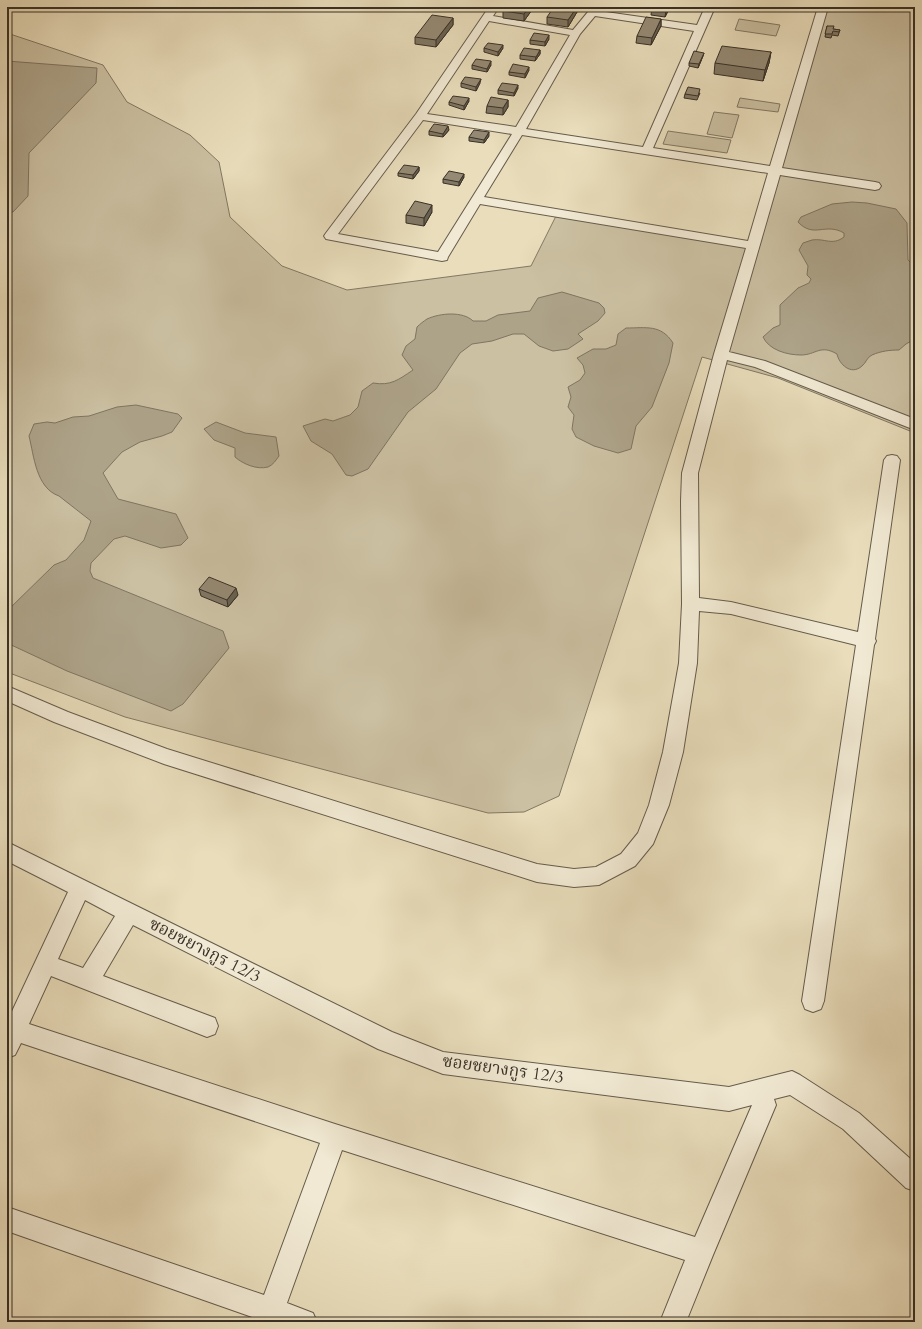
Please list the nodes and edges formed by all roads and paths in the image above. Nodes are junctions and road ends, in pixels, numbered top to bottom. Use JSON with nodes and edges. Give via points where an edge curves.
{"nodes":[{"id":1,"x":494,"y":7,"type":"edge"},
{"id":2,"x":710,"y":7,"type":"edge"},
{"id":3,"x":823,"y":7,"type":"edge"},
{"id":4,"x":595,"y":10,"type":"edge"},
{"id":5,"x":486,"y":18,"type":"junction"},
{"id":6,"x":701,"y":29,"type":"junction"},
{"id":7,"x":576,"y":33,"type":"junction"},
{"id":8,"x":420,"y":116,"type":"junction"},
{"id":9,"x":519,"y":131,"type":"junction"},
{"id":10,"x":647,"y":150,"type":"junction"},
{"id":11,"x":775,"y":170,"type":"junction"},
{"id":12,"x":875,"y":186,"type":"dead end"},
{"id":13,"x":478,"y":200,"type":"junction"},
{"id":14,"x":752,"y":245,"type":"junction"},
{"id":15,"x":721,"y":354,"type":"junction"},
{"id":16,"x":915,"y":425,"type":"edge"},
{"id":17,"x":892,"y":460,"type":"dead end"},
{"id":18,"x":692,"y":604,"type":"junction"},
{"id":19,"x":867,"y":641,"type":"junction"},
{"id":20,"x":7,"y":693,"type":"edge"},
{"id":21,"x":7,"y":851,"type":"edge"},
{"id":22,"x":80,"y":888,"type":"junction"},
{"id":23,"x":129,"y":912,"type":"junction"},
{"id":24,"x":45,"y":964,"type":"junction"},
{"id":25,"x":88,"y":980,"type":"junction"},
{"id":26,"x":813,"y":1001,"type":"dead end"},
{"id":27,"x":207,"y":1026,"type":"dead end"},
{"id":28,"x":11,"y":1039,"type":"edge"},
{"id":29,"x":759,"y":1092,"type":"junction"},
{"id":30,"x":335,"y":1136,"type":"junction"},
{"id":31,"x":915,"y":1179,"type":"edge"},
{"id":32,"x":7,"y":1219,"type":"edge"},
{"id":33,"x":701,"y":1252,"type":"junction"},
{"id":34,"x":268,"y":1316,"type":"edge"},
{"id":35,"x":304,"y":1322,"type":"edge"},
{"id":36,"x":673,"y":1322,"type":"edge"}],
"edges":[{"from":1,"to":5,"type":"street"},
{"from":2,"to":6,"type":"street"},
{"from":3,"to":11,"type":"street"},
{"from":4,"to":6,"type":"street"},
{"from":4,"to":7,"type":"street"},
{"from":5,"to":7,"type":"street"},
{"from":5,"to":8,"type":"street"},
{"from":6,"to":10,"type":"street"},
{"from":7,"to":9,"type":"street"},
{"from":8,"to":9,"type":"street"},
{"from":8,"to":13,"type":"street","via":[[330,236],[442,257]]},
{"from":9,"to":10,"type":"street"},
{"from":9,"to":13,"type":"street"},
{"from":10,"to":11,"type":"street"},
{"from":11,"to":12,"type":"street"},
{"from":11,"to":14,"type":"street"},
{"from":13,"to":14,"type":"street"},
{"from":14,"to":15,"type":"street"},
{"from":15,"to":16,"type":"street","via":[[760,364]]},
{"from":15,"to":18,"type":"street","via":[[690,473]]},
{"from":17,"to":19,"type":"street"},
{"from":18,"to":19,"type":"street","via":[[731,608]]},
{"from":18,"to":20,"type":"street","via":[[688,663],[673,752],[659,805],[646,838],[628,860],[599,876],[574,878],[530,870],[164,756],[61,717]]},
{"from":19,"to":26,"type":"street"},
{"from":21,"to":22,"type":"street","name":"ซอยชยางกูร 12/3"},
{"from":22,"to":23,"type":"street","name":"ซอยชยางกูร 12/3"},
{"from":22,"to":24,"type":"street"},
{"from":23,"to":25,"type":"street"},
{"from":23,"to":29,"type":"street","name":"ซอยชยางกูร 12/3","via":[[386,1041],[443,1063],[729,1099]]},
{"from":24,"to":25,"type":"street"},
{"from":24,"to":28,"type":"street"},
{"from":25,"to":27,"type":"street"},
{"from":28,"to":30,"type":"street"},
{"from":29,"to":31,"type":"street","name":"ซอยชยางกูร 12/3","via":[[792,1083],[851,1121]]},
{"from":29,"to":33,"type":"street","via":[[764,1105]]},
{"from":30,"to":33,"type":"street"},
{"from":30,"to":34,"type":"street"},
{"from":32,"to":34,"type":"street"},
{"from":33,"to":36,"type":"street"},
{"from":34,"to":35,"type":"street"}]}
